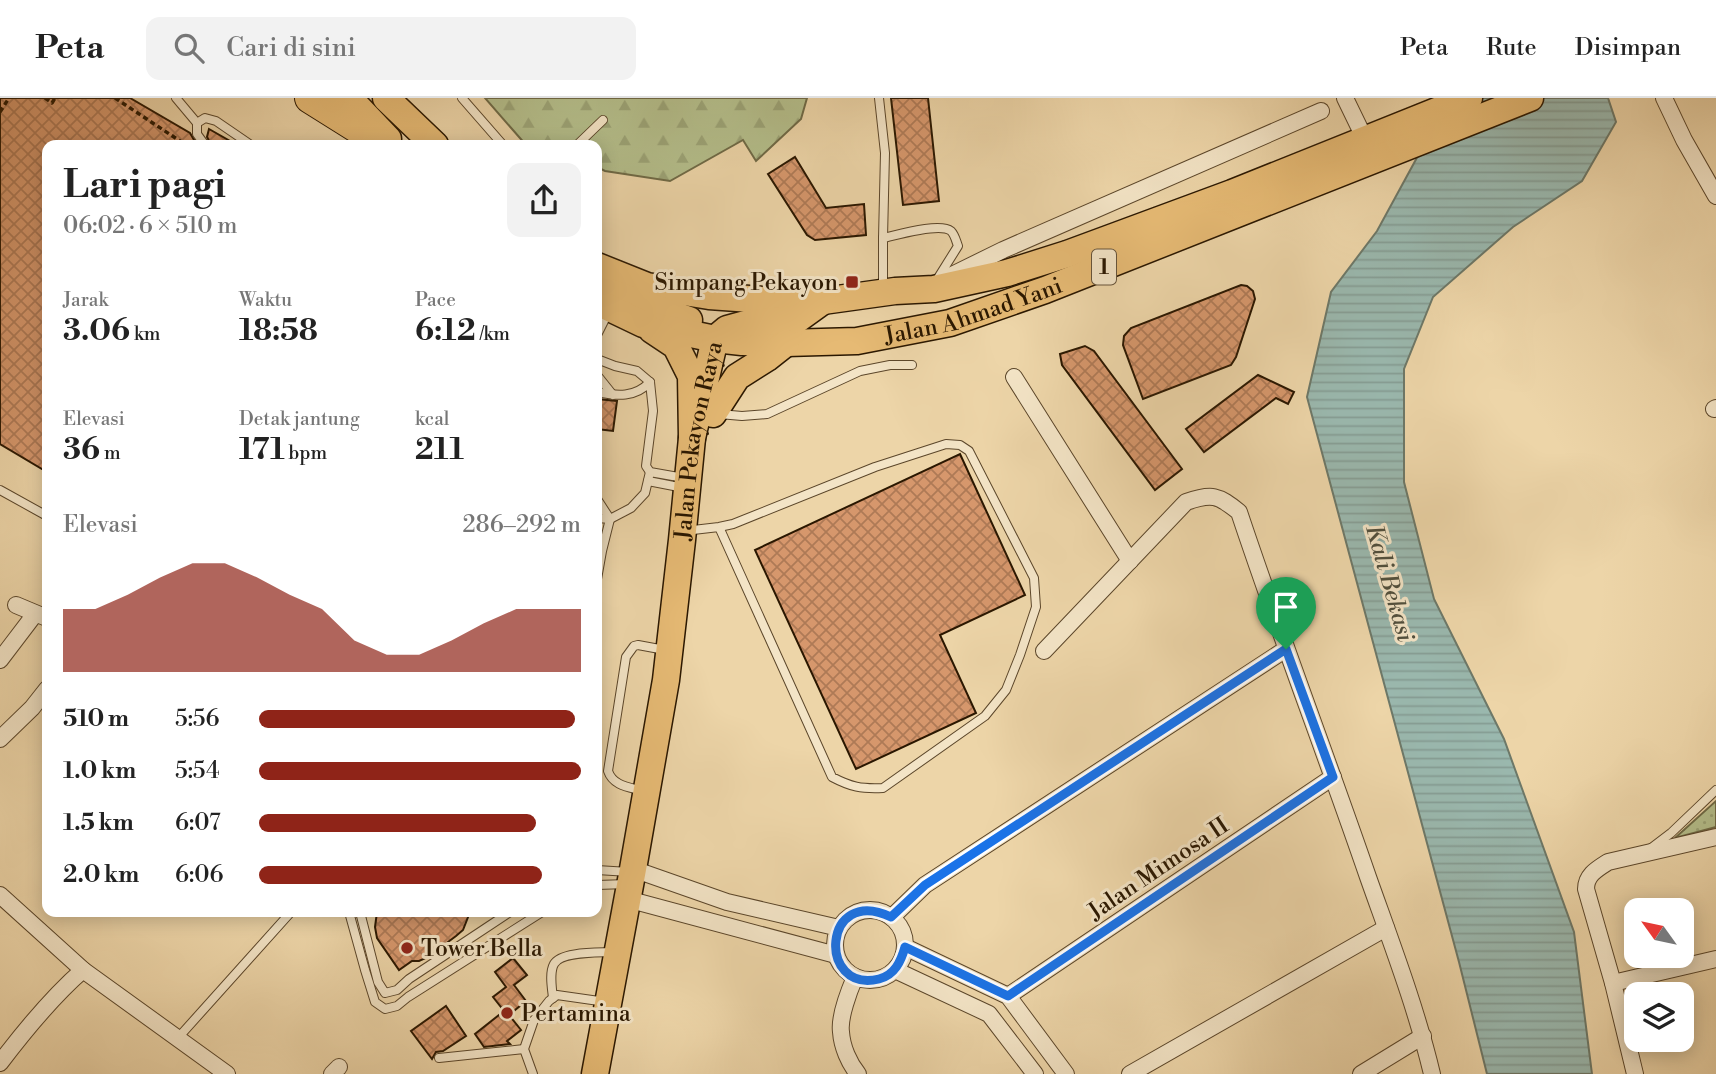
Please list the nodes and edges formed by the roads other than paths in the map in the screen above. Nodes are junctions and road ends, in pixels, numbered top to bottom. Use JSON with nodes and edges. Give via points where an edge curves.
{"nodes":[{"id":1,"x":176,"y":98,"type":"edge"},
{"id":2,"x":310,"y":98,"type":"edge"},
{"id":3,"x":349,"y":98,"type":"edge"},
{"id":4,"x":386,"y":98,"type":"edge"},
{"id":5,"x":462,"y":98,"type":"edge"},
{"id":6,"x":879,"y":98,"type":"edge"},
{"id":7,"x":1345,"y":98,"type":"edge"},
{"id":8,"x":1429,"y":98,"type":"edge"},
{"id":9,"x":1469,"y":98,"type":"edge"},
{"id":10,"x":1530,"y":98,"type":"edge"},
{"id":11,"x":1664,"y":98,"type":"edge"},
{"id":12,"x":1321,"y":111,"type":"dead end"},
{"id":13,"x":603,"y":120,"type":"dead end"},
{"id":14,"x":197,"y":123,"type":"junction"},
{"id":15,"x":1406,"y":126,"type":"junction"},
{"id":16,"x":1360,"y":129,"type":"junction"},
{"id":17,"x":201,"y":140,"type":"edge"},
{"id":18,"x":244,"y":140,"type":"edge"},
{"id":19,"x":377,"y":140,"type":"edge"},
{"id":20,"x":389,"y":140,"type":"edge"},
{"id":21,"x":430,"y":140,"type":"edge"},
{"id":22,"x":499,"y":140,"type":"edge"},
{"id":23,"x":582,"y":140,"type":"edge"},
{"id":24,"x":1716,"y":196,"type":"edge"},
{"id":25,"x":883,"y":238,"type":"junction"},
{"id":26,"x":602,"y":268,"type":"edge"},
{"id":27,"x":936,"y":283,"type":"junction"},
{"id":28,"x":602,"y":287,"type":"edge"},
{"id":29,"x":890,"y":292,"type":"junction"},
{"id":30,"x":823,"y":301,"type":"junction"},
{"id":31,"x":604,"y":305,"type":"edge"},
{"id":32,"x":643,"y":324,"type":"junction"},
{"id":33,"x":715,"y":340,"type":"junction"},
{"id":34,"x":786,"y":344,"type":"junction"},
{"id":35,"x":602,"y":361,"type":"edge"},
{"id":36,"x":912,"y":365,"type":"dead end"},
{"id":37,"x":1014,"y":377,"type":"dead end"},
{"id":38,"x":602,"y":381,"type":"edge"},
{"id":39,"x":650,"y":382,"type":"junction"},
{"id":40,"x":602,"y":393,"type":"edge"},
{"id":41,"x":613,"y":395,"type":"junction"},
{"id":42,"x":713,"y":414,"type":"junction"},
{"id":43,"x":692,"y":438,"type":"junction"},
{"id":44,"x":649,"y":477,"type":"junction"},
{"id":45,"x":687,"y":483,"type":"junction"},
{"id":46,"x":0,"y":490,"type":"edge"},
{"id":47,"x":602,"y":507,"type":"edge"},
{"id":48,"x":42,"y":513,"type":"edge"},
{"id":49,"x":602,"y":518,"type":"edge"},
{"id":50,"x":610,"y":519,"type":"junction"},
{"id":51,"x":706,"y":529,"type":"junction"},
{"id":52,"x":602,"y":551,"type":"edge"},
{"id":53,"x":1130,"y":561,"type":"junction"},
{"id":54,"x":16,"y":606,"type":"dead end"},
{"id":55,"x":41,"y":616,"type":"edge"},
{"id":56,"x":1286,"y":649,"type":"junction"},
{"id":57,"x":670,"y":651,"type":"junction"},
{"id":58,"x":1044,"y":651,"type":"dead end"},
{"id":59,"x":0,"y":660,"type":"edge"},
{"id":60,"x":42,"y":695,"type":"edge"},
{"id":61,"x":0,"y":739,"type":"edge"},
{"id":62,"x":1333,"y":777,"type":"junction"},
{"id":63,"x":647,"y":790,"type":"junction"},
{"id":64,"x":1716,"y":790,"type":"edge"},
{"id":65,"x":1716,"y":837,"type":"edge"},
{"id":66,"x":1643,"y":855,"type":"junction"},
{"id":67,"x":602,"y":872,"type":"edge"},
{"id":68,"x":631,"y":881,"type":"junction"},
{"id":69,"x":602,"y":884,"type":"edge"},
{"id":70,"x":0,"y":894,"type":"edge"},
{"id":71,"x":287,"y":917,"type":"edge"},
{"id":72,"x":350,"y":917,"type":"edge"},
{"id":73,"x":361,"y":917,"type":"edge"},
{"id":74,"x":502,"y":917,"type":"edge"},
{"id":75,"x":534,"y":917,"type":"edge"},
{"id":76,"x":891,"y":917,"type":"junction"},
{"id":77,"x":839,"y":928,"type":"junction"},
{"id":78,"x":1386,"y":928,"type":"junction"},
{"id":79,"x":905,"y":947,"type":"junction"},
{"id":80,"x":618,"y":952,"type":"junction"},
{"id":81,"x":836,"y":955,"type":"junction"},
{"id":82,"x":1716,"y":959,"type":"edge"},
{"id":83,"x":83,"y":970,"type":"junction"},
{"id":84,"x":895,"y":970,"type":"junction"},
{"id":85,"x":855,"y":978,"type":"junction"},
{"id":86,"x":1613,"y":983,"type":"junction"},
{"id":87,"x":1008,"y":996,"type":"junction"},
{"id":88,"x":553,"y":998,"type":"junction"},
{"id":89,"x":609,"y":1003,"type":"junction"},
{"id":90,"x":1036,"y":1033,"type":"junction"},
{"id":91,"x":1423,"y":1036,"type":"junction"},
{"id":92,"x":177,"y":1039,"type":"junction"},
{"id":93,"x":1017,"y":1048,"type":"junction"},
{"id":94,"x":524,"y":1049,"type":"junction"},
{"id":95,"x":439,"y":1058,"type":"dead end"},
{"id":96,"x":0,"y":1063,"type":"edge"},
{"id":97,"x":222,"y":1073,"type":"edge"},
{"id":98,"x":533,"y":1074,"type":"edge"},
{"id":99,"x":595,"y":1074,"type":"edge"},
{"id":100,"x":858,"y":1074,"type":"edge"},
{"id":101,"x":1035,"y":1074,"type":"edge"},
{"id":102,"x":1066,"y":1074,"type":"edge"},
{"id":103,"x":1130,"y":1074,"type":"edge"},
{"id":104,"x":1361,"y":1074,"type":"edge"},
{"id":105,"x":1432,"y":1074,"type":"edge"},
{"id":106,"x":1635,"y":1074,"type":"edge"}],
"edges":[{"from":1,"to":14,"type":"lane"},
{"from":2,"to":19,"type":"highway"},
{"from":3,"to":20,"type":"main road"},
{"from":4,"to":21,"type":"main road"},
{"from":5,"to":22,"type":"lane"},
{"from":6,"to":25,"type":"lane","via":[[885,153]]},
{"from":7,"to":16,"type":"street"},
{"from":8,"to":15,"type":"main road"},
{"from":9,"to":15,"type":"main road","name":"Jalan Ahmad Yani","number":"1"},
{"from":10,"to":15,"type":"main road","name":"Jalan Ahmad Yani","number":"1"},
{"from":11,"to":24,"type":"street"},
{"from":12,"to":27,"type":"street"},
{"from":13,"to":23,"type":"lane"},
{"from":14,"to":17,"type":"lane"},
{"from":14,"to":18,"type":"lane","via":[[205,118],[216,121]]},
{"from":15,"to":16,"type":"main road"},
{"from":15,"to":29,"type":"main road","name":"Jalan Ahmad Yani","number":"1","via":[[1067,254],[934,289]]},
{"from":15,"to":34,"type":"main road","name":"Jalan Ahmad Yani","number":"1","via":[[1045,290],[950,323],[857,341]]},
{"from":16,"to":27,"type":"main road","via":[[1073,246]]},
{"from":25,"to":27,"type":"lane","via":[[935,228],[954,234],[958,246]]},
{"from":25,"to":29,"type":"lane"},
{"from":26,"to":30,"type":"main road","name":"Jalan Ahmad Yani","number":"1","via":[[647,286],[678,292]]},
{"from":27,"to":29,"type":"main road"},
{"from":28,"to":33,"type":"main road","via":[[697,323]]},
{"from":29,"to":30,"type":"main road","name":"Jalan Ahmad Yani","number":"1"},
{"from":30,"to":33,"type":"main road","via":[[798,319],[749,323],[727,329]]},
{"from":31,"to":32,"type":"main road","name":"Jalan Ahmad Yani","number":"1"},
{"from":32,"to":33,"type":"main road","name":"Jalan Ahmad Yani","number":"1"},
{"from":32,"to":43,"type":"main road","via":[[676,346],[691,376]]},
{"from":33,"to":34,"type":"main road","name":"Jalan Ahmad Yani","number":"1"},
{"from":33,"to":42,"type":"main road","name":"Jalan Pekayon Raya","via":[[726,352]]},
{"from":33,"to":43,"type":"main road","name":"Jalan Pekayon Raya"},
{"from":34,"to":42,"type":"main road","via":[[737,377]]},
{"from":35,"to":39,"type":"lane","via":[[637,371]]},
{"from":36,"to":42,"type":"lane","via":[[860,371],[767,414]]},
{"from":37,"to":53,"type":"street"},
{"from":38,"to":41,"type":"lane"},
{"from":39,"to":41,"type":"lane","via":[[630,395]]},
{"from":39,"to":44,"type":"lane"},
{"from":40,"to":41,"type":"lane"},
{"from":42,"to":51,"type":"main road","name":"Jalan Pekayon Raya"},
{"from":43,"to":45,"type":"main road","name":"Jalan Pekayon Raya"},
{"from":44,"to":45,"type":"lane"},
{"from":44,"to":50,"type":"lane","via":[[645,493],[631,508]]},
{"from":45,"to":57,"type":"main road","name":"Jalan Pekayon Raya"},
{"from":46,"to":48,"type":"lane"},
{"from":47,"to":50,"type":"lane"},
{"from":49,"to":50,"type":"lane"},
{"from":50,"to":52,"type":"lane"},
{"from":51,"to":51,"type":"lane","via":[[733,524],[875,467],[946,444],[960,445],[969,451],[1034,578],[1036,607],[1006,690],[985,716],[883,788],[864,789],[832,777]]},
{"from":51,"to":63,"type":"main road","name":"Jalan Pekayon Raya"},
{"from":53,"to":56,"type":"street","via":[[1186,502],[1202,496],[1222,498],[1239,512]]},
{"from":53,"to":58,"type":"street"},
{"from":54,"to":55,"type":"street"},
{"from":55,"to":59,"type":"street"},
{"from":56,"to":62,"type":"street"},
{"from":56,"to":76,"type":"street","via":[[925,885]]},
{"from":57,"to":63,"type":"main road","name":"Jalan Pekayon Raya"},
{"from":57,"to":63,"type":"lane","via":[[638,645],[626,657],[608,771],[616,783]]},
{"from":60,"to":61,"type":"street"},
{"from":62,"to":78,"type":"street"},
{"from":62,"to":87,"type":"street","name":"Jalan Mimosa II"},
{"from":63,"to":68,"type":"main road","name":"Jalan Pekayon Raya"},
{"from":64,"to":66,"type":"lane"},
{"from":65,"to":66,"type":"street"},
{"from":66,"to":86,"type":"street","via":[[1608,862],[1586,882]]},
{"from":67,"to":68,"type":"lane"},
{"from":68,"to":69,"type":"lane"},
{"from":68,"to":77,"type":"street"},
{"from":68,"to":80,"type":"main road","name":"Jalan Pekayon Raya"},
{"from":68,"to":81,"type":"street"},
{"from":70,"to":83,"type":"street"},
{"from":71,"to":92,"type":"lane"},
{"from":72,"to":75,"type":"lane","via":[[375,1002],[385,1009],[397,1006]]},
{"from":73,"to":74,"type":"lane","via":[[385,993],[397,990]]},
{"from":76,"to":77,"type":"street","via":[[863,911]]},
{"from":76,"to":79,"type":"street","via":[[904,936]]},
{"from":77,"to":81,"type":"street"},
{"from":78,"to":91,"type":"street"},
{"from":78,"to":103,"type":"street"},
{"from":79,"to":84,"type":"street"},
{"from":79,"to":87,"type":"street"},
{"from":80,"to":88,"type":"lane","via":[[560,958],[552,972]]},
{"from":80,"to":89,"type":"main road","name":"Jalan Pekayon Raya"},
{"from":81,"to":85,"type":"street"},
{"from":82,"to":86,"type":"street"},
{"from":83,"to":92,"type":"street"},
{"from":83,"to":96,"type":"street","via":[[28,1026]]},
{"from":84,"to":85,"type":"street","via":[[869,981]]},
{"from":84,"to":93,"type":"street","via":[[989,1014]]},
{"from":85,"to":100,"type":"street","via":[[841,1031]]},
{"from":86,"to":106,"type":"street"},
{"from":87,"to":90,"type":"street"},
{"from":88,"to":89,"type":"lane"},
{"from":88,"to":94,"type":"lane","via":[[534,1020]]},
{"from":89,"to":99,"type":"main road","name":"Jalan Pekayon Raya"},
{"from":90,"to":93,"type":"street"},
{"from":90,"to":102,"type":"street"},
{"from":91,"to":104,"type":"street"},
{"from":91,"to":105,"type":"street"},
{"from":92,"to":97,"type":"street"},
{"from":93,"to":101,"type":"street"},
{"from":94,"to":95,"type":"lane"},
{"from":94,"to":98,"type":"lane"}]}
